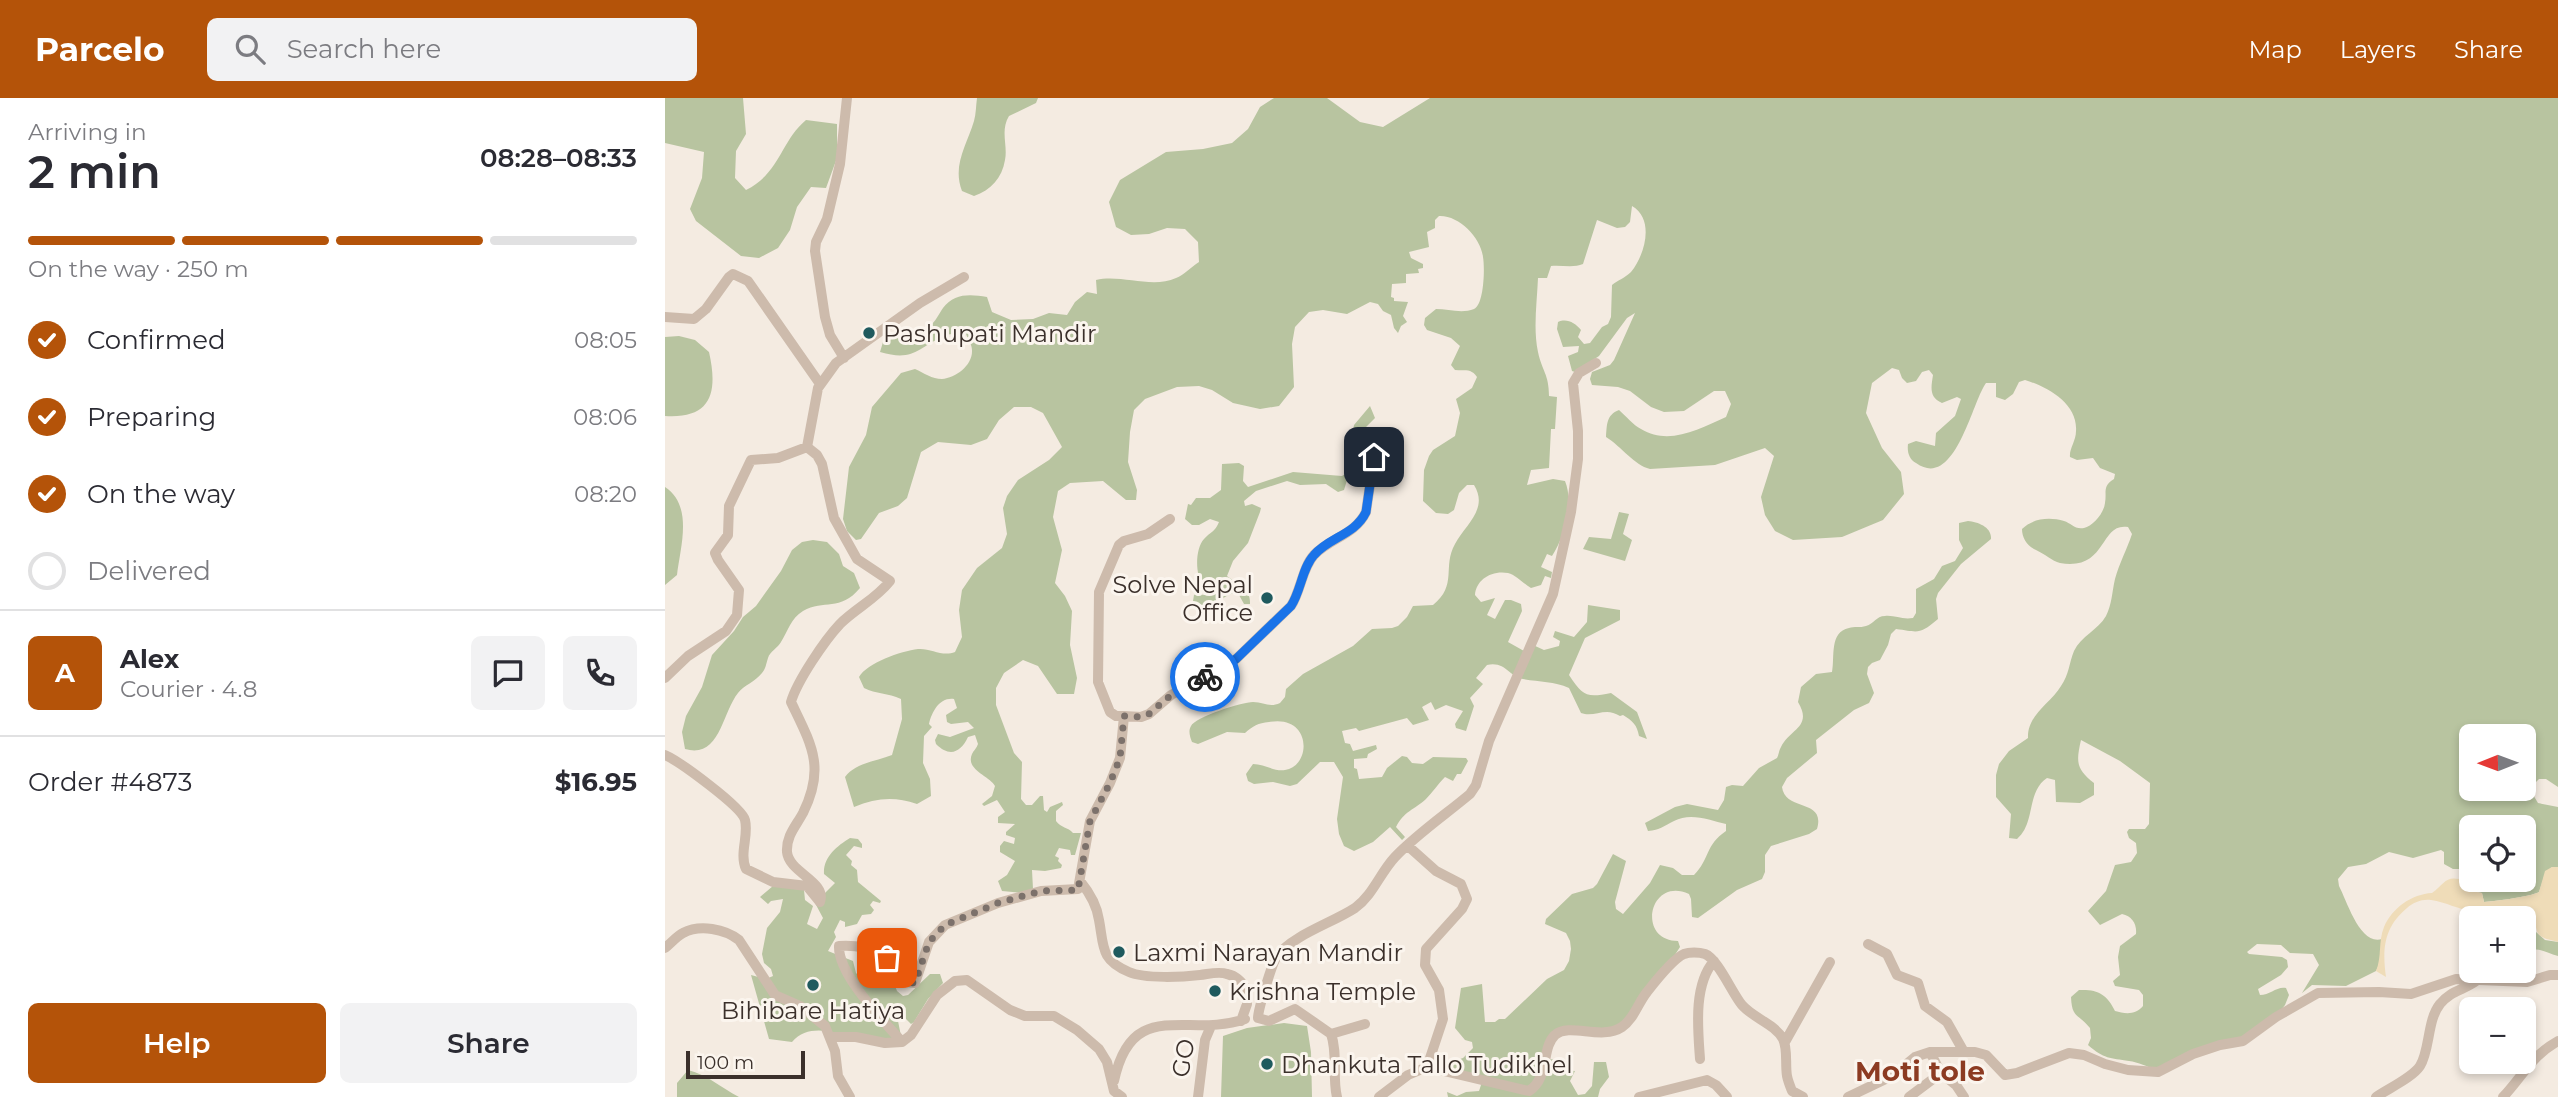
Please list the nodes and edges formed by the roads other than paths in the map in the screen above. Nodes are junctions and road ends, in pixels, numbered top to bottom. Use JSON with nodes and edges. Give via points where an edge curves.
{"nodes":[{"id":1,"x":847,"y":98,"type":"edge"},
{"id":2,"x":964,"y":277,"type":"dead end"},
{"id":3,"x":665,"y":317,"type":"edge"},
{"id":4,"x":844,"y":358,"type":"junction"},
{"id":5,"x":1596,"y":363,"type":"dead end"},
{"id":6,"x":820,"y":384,"type":"junction"},
{"id":7,"x":1388,"y":433,"type":"dead end"},
{"id":8,"x":807,"y":447,"type":"junction"},
{"id":9,"x":1171,"y":519,"type":"dead end"},
{"id":10,"x":665,"y":678,"type":"edge"},
{"id":11,"x":1124,"y":716,"type":"junction"},
{"id":12,"x":665,"y":755,"type":"edge"},
{"id":13,"x":1408,"y":846,"type":"junction"},
{"id":14,"x":1080,"y":881,"type":"junction"},
{"id":15,"x":1868,"y":944,"type":"dead end"},
{"id":16,"x":665,"y":948,"type":"edge"},
{"id":17,"x":1714,"y":961,"type":"junction"},
{"id":18,"x":1830,"y":962,"type":"dead end"},
{"id":19,"x":2558,"y":975,"type":"edge"},
{"id":20,"x":2459,"y":979,"type":"edge"},
{"id":21,"x":2536,"y":979,"type":"edge"},
{"id":22,"x":2470,"y":983,"type":"edge"},
{"id":23,"x":1258,"y":1012,"type":"junction"},
{"id":24,"x":1241,"y":1021,"type":"junction"},
{"id":25,"x":1366,"y":1024,"type":"dead end"},
{"id":26,"x":1211,"y":1026,"type":"junction"},
{"id":27,"x":1331,"y":1034,"type":"junction"},
{"id":28,"x":830,"y":1037,"type":"junction"},
{"id":29,"x":2558,"y":1041,"type":"edge"},
{"id":30,"x":902,"y":1042,"type":"junction"},
{"id":31,"x":1785,"y":1042,"type":"junction"},
{"id":32,"x":1930,"y":1052,"type":"junction"},
{"id":33,"x":1964,"y":1052,"type":"junction"},
{"id":34,"x":1700,"y":1059,"type":"dead end"},
{"id":35,"x":1427,"y":1067,"type":"junction"},
{"id":36,"x":1941,"y":1073,"type":"junction"},
{"id":37,"x":1112,"y":1087,"type":"junction"},
{"id":38,"x":1963,"y":1096,"type":"edge"},
{"id":39,"x":850,"y":1097,"type":"edge"},
{"id":40,"x":1122,"y":1097,"type":"edge"},
{"id":41,"x":1198,"y":1097,"type":"edge"},
{"id":42,"x":1337,"y":1097,"type":"edge"},
{"id":43,"x":1379,"y":1097,"type":"edge"},
{"id":44,"x":1639,"y":1097,"type":"edge"},
{"id":45,"x":1727,"y":1097,"type":"edge"},
{"id":46,"x":1803,"y":1097,"type":"edge"},
{"id":47,"x":1848,"y":1097,"type":"edge"},
{"id":48,"x":1909,"y":1097,"type":"edge"},
{"id":49,"x":2376,"y":1097,"type":"edge"},
{"id":50,"x":2503,"y":1097,"type":"edge"}],
"edges":[{"from":1,"to":4,"type":"street","via":[[840,164],[815,251],[824,317]]},
{"from":2,"to":4,"type":"street","via":[[857,345]]},
{"from":3,"to":6,"type":"street","via":[[694,319],[729,277],[740,275]]},
{"from":4,"to":6,"type":"street"},
{"from":5,"to":13,"type":"street","via":[[1579,373],[1573,383],[1578,459],[1553,594],[1489,741],[1476,785]]},
{"from":6,"to":8,"type":"street"},
{"from":7,"to":11,"type":"street","via":[[1374,457],[1363,519],[1314,554],[1291,606],[1236,659],[1171,695],[1149,714]]},
{"from":8,"to":10,"type":"street","via":[[778,458],[751,460],[729,506],[728,534],[715,553],[739,590],[737,615],[726,631]]},
{"from":8,"to":12,"type":"street","via":[[822,464],[834,518],[857,559],[890,581],[840,624],[805,672],[791,702],[816,763],[812,790],[789,835],[787,849],[792,866],[818,888],[820,902],[807,886],[773,882],[746,869],[743,815]]},
{"from":9,"to":11,"type":"street","via":[[1119,545],[1099,592],[1098,682],[1110,712]]},
{"from":11,"to":14,"type":"street","via":[[1120,758],[1090,821]]},
{"from":13,"to":23,"type":"street","via":[[1357,906],[1277,956]]},
{"from":13,"to":35,"type":"street","via":[[1436,871],[1461,884],[1467,899],[1426,949],[1425,965],[1439,990],[1443,1019]]},
{"from":14,"to":24,"type":"street","via":[[1099,918],[1105,954],[1116,965],[1140,975],[1233,976],[1247,991]]},
{"from":14,"to":30,"type":"street","via":[[1078,890],[1041,891],[945,925],[929,942],[915,983],[907,982],[887,958],[866,948],[839,946],[846,971]]},
{"from":15,"to":33,"type":"street","via":[[1887,954],[1897,975],[1919,983],[1925,1006],[1947,1022]]},
{"from":16,"to":28,"type":"street","via":[[684,932],[713,928],[731,934],[775,995],[800,1006],[825,1026]]},
{"from":17,"to":31,"type":"street","via":[[1745,1008]]},
{"from":17,"to":34,"type":"street","via":[[1700,1003]]},
{"from":17,"to":35,"type":"street","via":[[1705,954],[1683,954],[1647,992],[1626,1025],[1616,1031],[1556,1034],[1539,1083],[1529,1091]]},
{"from":18,"to":31,"type":"street"},
{"from":19,"to":21,"type":"street"},
{"from":20,"to":33,"type":"street","via":[[2411,994],[2318,993],[2243,1041],[2193,1054],[2158,1072],[2128,1070],[2069,1053],[2005,1074],[1986,1055]]},
{"from":22,"to":49,"type":"street","via":[[2439,1005],[2419,1068]]},
{"from":23,"to":24,"type":"street"},
{"from":23,"to":27,"type":"street","via":[[1258,1018],[1269,1021],[1299,1010]]},
{"from":24,"to":26,"type":"street"},
{"from":25,"to":27,"type":"street"},
{"from":26,"to":37,"type":"street","via":[[1165,1025],[1133,1038]]},
{"from":26,"to":41,"type":"street","name":"GO"},
{"from":27,"to":42,"type":"street"},
{"from":28,"to":30,"type":"street"},
{"from":28,"to":39,"type":"street","via":[[838,1076]]},
{"from":29,"to":50,"type":"street","via":[[2530,1062]]},
{"from":30,"to":37,"type":"street","via":[[948,985],[967,980],[1010,1010],[1025,1016],[1054,1016],[1077,1030],[1107,1062]]},
{"from":31,"to":46,"type":"street","via":[[1787,1076],[1792,1091]]},
{"from":32,"to":33,"type":"street"},
{"from":32,"to":36,"type":"street"},
{"from":32,"to":47,"type":"street"},
{"from":35,"to":43,"type":"street"},
{"from":36,"to":38,"type":"street"},
{"from":36,"to":48,"type":"street"},
{"from":37,"to":40,"type":"street"},
{"from":44,"to":45,"type":"street","via":[[1707,1080]]}]}
